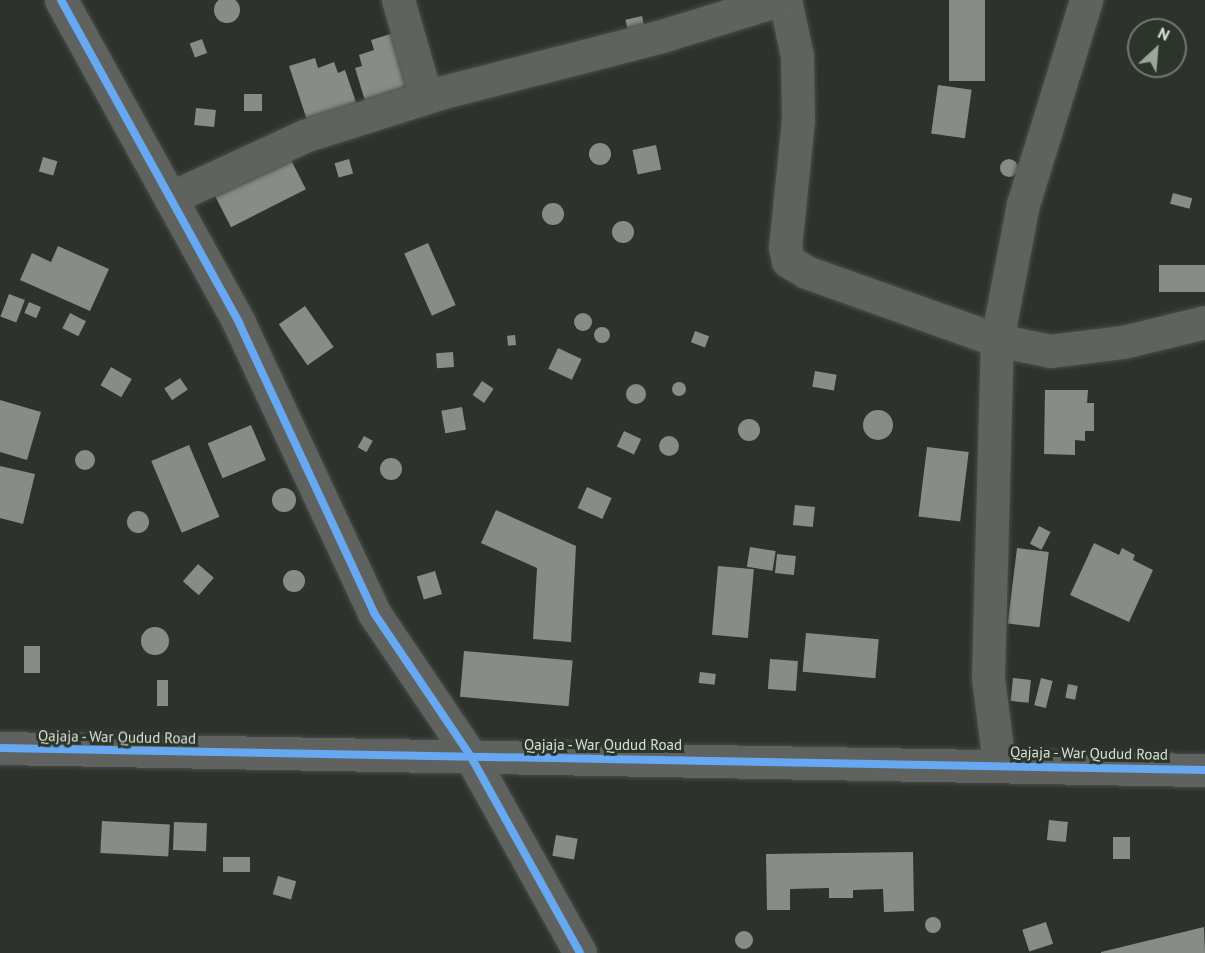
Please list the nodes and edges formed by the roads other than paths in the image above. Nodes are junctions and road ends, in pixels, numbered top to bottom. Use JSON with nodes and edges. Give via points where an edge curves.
{"nodes":[{"id":1,"x":61,"y":0,"type":"edge"},
{"id":2,"x":398,"y":0,"type":"edge"},
{"id":3,"x":779,"y":0,"type":"edge"},
{"id":4,"x":785,"y":0,"type":"edge"},
{"id":5,"x":1086,"y":0,"type":"edge"},
{"id":6,"x":426,"y":97,"type":"junction"},
{"id":7,"x":170,"y":198,"type":"junction"},
{"id":8,"x":1205,"y":322,"type":"edge"},
{"id":9,"x":997,"y":340,"type":"junction"},
{"id":10,"x":0,"y":748,"type":"edge"},
{"id":11,"x":471,"y":757,"type":"junction"},
{"id":12,"x":999,"y":764,"type":"junction"},
{"id":13,"x":1205,"y":770,"type":"edge"},
{"id":14,"x":580,"y":953,"type":"edge"}],
"edges":[{"from":1,"to":7,"type":"street"},
{"from":2,"to":6,"type":"street"},
{"from":3,"to":6,"type":"street","via":[[662,36]]},
{"from":4,"to":9,"type":"street","via":[[797,56],[798,120],[785,247],[788,261],[806,273]]},
{"from":5,"to":9,"type":"street","via":[[1023,204]]},
{"from":6,"to":7,"type":"street","via":[[304,136]]},
{"from":7,"to":11,"type":"street","via":[[239,323],[374,614]]},
{"from":8,"to":9,"type":"street","via":[[1123,342],[1050,351]]},
{"from":9,"to":12,"type":"street","via":[[988,678]]},
{"from":10,"to":11,"type":"street","name":"Qajaja - War Qudud Road"},
{"from":11,"to":12,"type":"street","name":"Qajaja - War Qudud Road"},
{"from":11,"to":14,"type":"street"},
{"from":12,"to":13,"type":"street","name":"Qajaja - War Qudud Road"}]}
